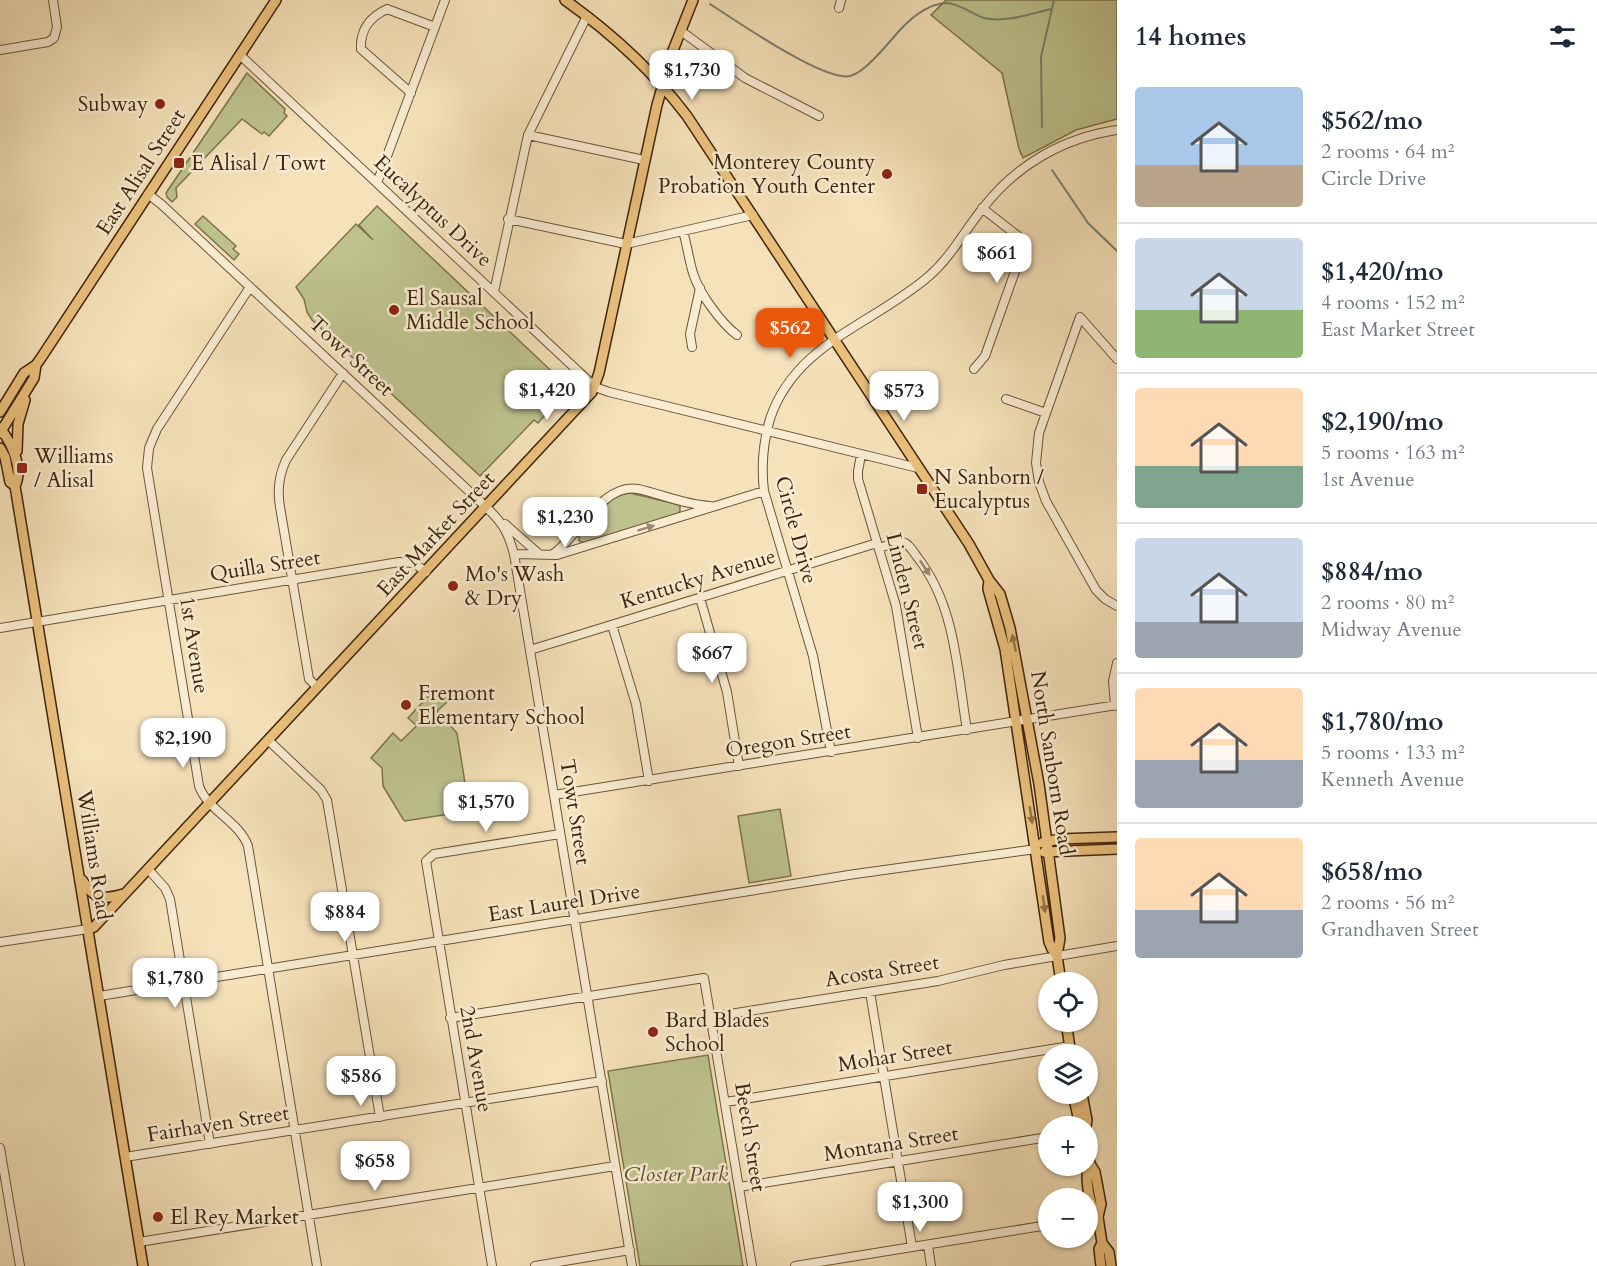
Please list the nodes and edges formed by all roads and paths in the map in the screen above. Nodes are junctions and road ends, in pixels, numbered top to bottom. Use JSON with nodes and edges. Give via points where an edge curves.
{"nodes":[{"id":1,"x":53,"y":0,"type":"edge"},
{"id":2,"x":276,"y":0,"type":"edge"},
{"id":3,"x":445,"y":0,"type":"edge"},
{"id":4,"x":565,"y":0,"type":"edge"},
{"id":5,"x":693,"y":0,"type":"edge"},
{"id":6,"x":587,"y":16,"type":"junction"},
{"id":7,"x":435,"y":27,"type":"junction"},
{"id":8,"x":681,"y":31,"type":"junction"},
{"id":9,"x":0,"y":50,"type":"edge"},
{"id":10,"x":240,"y":55,"type":"junction"},
{"id":11,"x":662,"y":86,"type":"junction"},
{"id":12,"x":411,"y":93,"type":"junction"},
{"id":13,"x":819,"y":116,"type":"dead end"},
{"id":14,"x":1117,"y":130,"type":"edge"},
{"id":15,"x":528,"y":135,"type":"junction"},
{"id":16,"x":644,"y":160,"type":"junction"},
{"id":17,"x":377,"y":183,"type":"junction"},
{"id":18,"x":148,"y":194,"type":"junction"},
{"id":19,"x":982,"y":208,"type":"junction"},
{"id":20,"x":753,"y":215,"type":"junction"},
{"id":21,"x":508,"y":219,"type":"junction"},
{"id":22,"x":683,"y":231,"type":"junction"},
{"id":23,"x":626,"y":244,"type":"junction"},
{"id":24,"x":250,"y":287,"type":"junction"},
{"id":25,"x":700,"y":288,"type":"junction"},
{"id":26,"x":494,"y":292,"type":"junction"},
{"id":27,"x":737,"y":335,"type":"dead end"},
{"id":28,"x":834,"y":339,"type":"junction"},
{"id":29,"x":692,"y":347,"type":"dead end"},
{"id":30,"x":1117,"y":359,"type":"edge"},
{"id":31,"x":36,"y":365,"type":"junction"},
{"id":32,"x":974,"y":369,"type":"dead end"},
{"id":33,"x":343,"y":373,"type":"junction"},
{"id":34,"x":34,"y":378,"type":"junction"},
{"id":35,"x":595,"y":387,"type":"junction"},
{"id":36,"x":1006,"y":399,"type":"dead end"},
{"id":37,"x":0,"y":411,"type":"edge"},
{"id":38,"x":1046,"y":413,"type":"junction"},
{"id":39,"x":1,"y":430,"type":"edge"},
{"id":40,"x":767,"y":432,"type":"junction"},
{"id":41,"x":0,"y":448,"type":"edge"},
{"id":42,"x":861,"y":455,"type":"junction"},
{"id":43,"x":16,"y":462,"type":"junction"},
{"id":44,"x":918,"y":468,"type":"junction"},
{"id":45,"x":4,"y":474,"type":"edge"},
{"id":46,"x":15,"y":486,"type":"junction"},
{"id":47,"x":764,"y":491,"type":"junction"},
{"id":48,"x":675,"y":499,"type":"junction"},
{"id":49,"x":714,"y":506,"type":"junction"},
{"id":50,"x":486,"y":507,"type":"junction"},
{"id":51,"x":496,"y":516,"type":"junction"},
{"id":52,"x":674,"y":519,"type":"junction"},
{"id":53,"x":578,"y":529,"type":"junction"},
{"id":54,"x":878,"y":545,"type":"junction"},
{"id":55,"x":587,"y":546,"type":"junction"},
{"id":56,"x":514,"y":555,"type":"junction"},
{"id":57,"x":540,"y":555,"type":"junction"},
{"id":58,"x":550,"y":555,"type":"junction"},
{"id":59,"x":788,"y":570,"type":"junction"},
{"id":60,"x":426,"y":572,"type":"junction"},
{"id":61,"x":292,"y":580,"type":"junction"},
{"id":62,"x":989,"y":580,"type":"junction"},
{"id":63,"x":700,"y":598,"type":"junction"},
{"id":64,"x":169,"y":600,"type":"junction"},
{"id":65,"x":1117,"y":606,"type":"edge"},
{"id":66,"x":38,"y":621,"type":"junction"},
{"id":67,"x":612,"y":625,"type":"junction"},
{"id":68,"x":0,"y":628,"type":"edge"},
{"id":69,"x":530,"y":650,"type":"junction"},
{"id":70,"x":1117,"y":663,"type":"edge"},
{"id":71,"x":317,"y":687,"type":"junction"},
{"id":72,"x":1116,"y":705,"type":"edge"},
{"id":73,"x":1028,"y":721,"type":"junction"},
{"id":74,"x":1017,"y":723,"type":"junction"},
{"id":75,"x":967,"y":730,"type":"junction"},
{"id":76,"x":918,"y":738,"type":"junction"},
{"id":77,"x":268,"y":740,"type":"junction"},
{"id":78,"x":831,"y":752,"type":"junction"},
{"id":79,"x":739,"y":766,"type":"junction"},
{"id":80,"x":649,"y":781,"type":"junction"},
{"id":81,"x":554,"y":795,"type":"junction"},
{"id":82,"x":210,"y":802,"type":"junction"},
{"id":83,"x":560,"y":834,"type":"junction"},
{"id":84,"x":1117,"y":837,"type":"edge"},
{"id":85,"x":1048,"y":841,"type":"junction"},
{"id":86,"x":1036,"y":849,"type":"junction"},
{"id":87,"x":1117,"y":849,"type":"edge"},
{"id":88,"x":1049,"y":852,"type":"junction"},
{"id":89,"x":148,"y":869,"type":"junction"},
{"id":90,"x":79,"y":877,"type":"junction"},
{"id":91,"x":125,"y":893,"type":"junction"},
{"id":92,"x":574,"y":919,"type":"junction"},
{"id":93,"x":88,"y":929,"type":"junction"},
{"id":94,"x":438,"y":941,"type":"junction"},
{"id":95,"x":0,"y":942,"type":"edge"},
{"id":96,"x":1117,"y":946,"type":"edge"},
{"id":97,"x":353,"y":954,"type":"junction"},
{"id":98,"x":1057,"y":956,"type":"junction"},
{"id":99,"x":268,"y":969,"type":"junction"},
{"id":100,"x":1059,"y":972,"type":"edge"},
{"id":101,"x":183,"y":982,"type":"junction"},
{"id":102,"x":870,"y":992,"type":"junction"},
{"id":103,"x":99,"y":996,"type":"junction"},
{"id":104,"x":588,"y":996,"type":"junction"},
{"id":105,"x":711,"y":1017,"type":"junction"},
{"id":106,"x":450,"y":1018,"type":"junction"},
{"id":107,"x":1038,"y":1054,"type":"edge"},
{"id":108,"x":884,"y":1076,"type":"junction"},
{"id":109,"x":602,"y":1081,"type":"junction"},
{"id":110,"x":726,"y":1102,"type":"junction"},
{"id":111,"x":465,"y":1103,"type":"junction"},
{"id":112,"x":380,"y":1117,"type":"junction"},
{"id":113,"x":294,"y":1131,"type":"junction"},
{"id":114,"x":1038,"y":1139,"type":"edge"},
{"id":115,"x":210,"y":1144,"type":"junction"},
{"id":116,"x":0,"y":1149,"type":"edge"},
{"id":117,"x":125,"y":1157,"type":"junction"},
{"id":118,"x":898,"y":1161,"type":"junction"},
{"id":119,"x":615,"y":1166,"type":"junction"},
{"id":120,"x":739,"y":1187,"type":"junction"},
{"id":121,"x":479,"y":1188,"type":"junction"},
{"id":122,"x":308,"y":1215,"type":"junction"},
{"id":123,"x":1098,"y":1217,"type":"edge"},
{"id":124,"x":1038,"y":1227,"type":"edge"},
{"id":125,"x":139,"y":1242,"type":"junction"},
{"id":126,"x":1102,"y":1243,"type":"junction"},
{"id":127,"x":928,"y":1245,"type":"junction"},
{"id":128,"x":912,"y":1247,"type":"junction"},
{"id":129,"x":630,"y":1250,"type":"junction"},
{"id":130,"x":836,"y":1263,"type":"edge"},
{"id":131,"x":20,"y":1266,"type":"edge"},
{"id":132,"x":143,"y":1266,"type":"edge"},
{"id":133,"x":317,"y":1266,"type":"edge"},
{"id":134,"x":492,"y":1266,"type":"edge"},
{"id":135,"x":535,"y":1266,"type":"edge"},
{"id":136,"x":632,"y":1266,"type":"edge"},
{"id":137,"x":752,"y":1266,"type":"edge"},
{"id":138,"x":795,"y":1266,"type":"edge"},
{"id":139,"x":931,"y":1266,"type":"edge"},
{"id":140,"x":1101,"y":1266,"type":"edge"},
{"id":141,"x":1111,"y":1266,"type":"edge"}],
"edges":[{"from":1,"to":9,"type":"street","via":[[57,27],[54,38]]},
{"from":2,"to":10,"type":"main road","name":"East Alisal Street"},
{"from":3,"to":7,"type":"street"},
{"from":4,"to":6,"type":"main road","name":"North Sanborn Road"},
{"from":5,"to":8,"type":"main road","name":"East Market Street"},
{"from":6,"to":11,"type":"main road","name":"North Sanborn Road"},
{"from":6,"to":15,"type":"street"},
{"from":7,"to":12,"type":"street"},
{"from":7,"to":12,"type":"street","via":[[387,9],[374,15],[360,36],[361,48]]},
{"from":8,"to":11,"type":"main road","name":"East Market Street"},
{"from":8,"to":13,"type":"street","via":[[745,78]]},
{"from":10,"to":17,"type":"street","name":"Eucalyptus Drive"},
{"from":10,"to":18,"type":"main road","name":"East Alisal Street"},
{"from":11,"to":16,"type":"main road","name":"East Market Street"},
{"from":11,"to":20,"type":"main road","name":"North Sanborn Road","via":[[693,124]]},
{"from":12,"to":17,"type":"street"},
{"from":14,"to":19,"type":"street","name":"Circle Drive","via":[[1080,138],[1042,155],[1009,179]]},
{"from":15,"to":16,"type":"street"},
{"from":15,"to":21,"type":"street"},
{"from":16,"to":23,"type":"main road","name":"East Market Street"},
{"from":17,"to":26,"type":"street","name":"Eucalyptus Drive"},
{"from":18,"to":24,"type":"street","name":"Towt Street"},
{"from":18,"to":31,"type":"main road","name":"East Alisal Street"},
{"from":19,"to":28,"type":"street","name":"Circle Drive","via":[[929,276]]},
{"from":19,"to":32,"type":"street","via":[[1018,236],[1023,249],[985,356]]},
{"from":20,"to":22,"type":"street"},
{"from":20,"to":28,"type":"main road","name":"North Sanborn Road"},
{"from":21,"to":23,"type":"street"},
{"from":21,"to":26,"type":"street"},
{"from":22,"to":23,"type":"street"},
{"from":22,"to":25,"type":"street"},
{"from":23,"to":35,"type":"main road","name":"East Market Street"},
{"from":24,"to":33,"type":"street","name":"Towt Street"},
{"from":24,"to":64,"type":"street","name":"1st Avenue","via":[[149,447],[147,468]]},
{"from":25,"to":27,"type":"street","via":[[727,328]]},
{"from":25,"to":29,"type":"street","via":[[690,334]]},
{"from":26,"to":35,"type":"street","name":"Eucalyptus Drive"},
{"from":28,"to":40,"type":"street","name":"Circle Drive","via":[[804,363],[787,384]]},
{"from":28,"to":44,"type":"main road","name":"North Sanborn Road"},
{"from":30,"to":38,"type":"street","via":[[1080,317]]},
{"from":31,"to":34,"type":"main road","name":"East Alisal Street"},
{"from":31,"to":37,"type":"main road","name":"East Alisal Street","via":[[24,373]]},
{"from":33,"to":50,"type":"street","name":"Towt Street"},
{"from":33,"to":61,"type":"street","via":[[280,474],[279,500]]},
{"from":34,"to":39,"type":"main road","name":"East Alisal Street"},
{"from":34,"to":43,"type":"main road","via":[[18,420]]},
{"from":35,"to":40,"type":"street","name":"Eucalyptus Drive"},
{"from":35,"to":50,"type":"main road","name":"East Market Street"},
{"from":36,"to":38,"type":"street"},
{"from":38,"to":65,"type":"street","via":[[1036,456],[1040,488],[1096,590]]},
{"from":39,"to":43,"type":"main road","name":"Williams Road","via":[[10,442]]},
{"from":40,"to":42,"type":"street","name":"Eucalyptus Drive"},
{"from":40,"to":47,"type":"street","name":"Circle Drive","via":[[762,462]]},
{"from":41,"to":45,"type":"main road","name":"Williams Road","via":[[5,457]]},
{"from":42,"to":44,"type":"street","name":"Eucalyptus Drive"},
{"from":42,"to":54,"type":"street","name":"Linden Street","via":[[858,479]]},
{"from":43,"to":46,"type":"main road","name":"Williams Road"},
{"from":44,"to":62,"type":"main road","name":"North Sanborn Road"},
{"from":45,"to":46,"type":"main road","name":"Williams Road"},
{"from":46,"to":66,"type":"main road","name":"Williams Road"},
{"from":47,"to":49,"type":"street"},
{"from":47,"to":59,"type":"street","name":"Circle Drive"},
{"from":48,"to":49,"type":"street"},
{"from":48,"to":52,"type":"street","via":[[683,509]]},
{"from":48,"to":53,"type":"street","via":[[633,488],[619,490],[605,499]]},
{"from":49,"to":52,"type":"street"},
{"from":50,"to":51,"type":"street","name":"Towt Street"},
{"from":50,"to":60,"type":"main road","name":"East Market Street"},
{"from":51,"to":56,"type":"street","name":"Towt Street","via":[[508,534]]},
{"from":51,"to":57,"type":"street"},
{"from":55,"to":52,"type":"street","one_way":true},
{"from":53,"to":55,"type":"street","via":[[576,540]]},
{"from":53,"to":58,"type":"street"},
{"from":54,"to":59,"type":"street","name":"Kentucky Avenue"},
{"from":54,"to":75,"type":"street","name":"Kentucky Avenue","one_way":true,"via":[[906,544],[940,593],[951,628]]},
{"from":54,"to":76,"type":"street","name":"Linden Street","via":[[900,624]]},
{"from":55,"to":58,"type":"street"},
{"from":56,"to":57,"type":"street"},
{"from":56,"to":69,"type":"street","name":"Towt Street"},
{"from":57,"to":58,"type":"street"},
{"from":59,"to":63,"type":"street","name":"Kentucky Avenue"},
{"from":59,"to":78,"type":"street","name":"Circle Drive","via":[[816,667]]},
{"from":60,"to":61,"type":"street","name":"Quilla Street","via":[[403,561]]},
{"from":60,"to":71,"type":"main road","name":"East Market Street"},
{"from":61,"to":64,"type":"street","name":"Quilla Street"},
{"from":61,"to":71,"type":"street","via":[[309,679]]},
{"from":73,"to":62,"type":"main road","name":"North Sanborn Road","one_way":true,"via":[[1006,610]]},
{"from":62,"to":74,"type":"main road","name":"North Sanborn Road"},
{"from":63,"to":67,"type":"street","name":"Kentucky Avenue"},
{"from":63,"to":79,"type":"street","via":[[727,692]]},
{"from":64,"to":66,"type":"street","name":"Quilla Street"},
{"from":64,"to":82,"type":"street","name":"1st Avenue","via":[[198,781]]},
{"from":66,"to":68,"type":"street","name":"Quilla Street"},
{"from":66,"to":90,"type":"main road","name":"Williams Road"},
{"from":67,"to":69,"type":"street","name":"Kentucky Avenue"},
{"from":67,"to":80,"type":"street","via":[[636,704]]},
{"from":69,"to":81,"type":"street","name":"Towt Street"},
{"from":70,"to":72,"type":"street","via":[[1113,681]]},
{"from":71,"to":77,"type":"main road","name":"East Market Street"},
{"from":72,"to":73,"type":"street","name":"Oregon Street"},
{"from":73,"to":74,"type":"street","name":"Oregon Street"},
{"from":73,"to":85,"type":"main road","name":"North Sanborn Road"},
{"from":74,"to":75,"type":"street","name":"Oregon Street"},
{"from":74,"to":86,"type":"main road","name":"North Sanborn Road","one_way":true},
{"from":75,"to":76,"type":"street","name":"Oregon Street"},
{"from":76,"to":78,"type":"street","name":"Oregon Street"},
{"from":77,"to":82,"type":"main road","name":"East Market Street"},
{"from":77,"to":97,"type":"street","via":[[326,797]]},
{"from":78,"to":79,"type":"street","name":"Oregon Street"},
{"from":79,"to":80,"type":"street","name":"Oregon Street"},
{"from":80,"to":81,"type":"street","name":"Oregon Street"},
{"from":81,"to":83,"type":"street","name":"Towt Street"},
{"from":82,"to":89,"type":"main road","name":"East Market Street"},
{"from":82,"to":99,"type":"street","name":"1st Avenue","via":[[241,832],[248,846]]},
{"from":83,"to":92,"type":"street","name":"Towt Street"},
{"from":83,"to":94,"type":"street","name":"2nd Avenue","via":[[434,854],[427,859]]},
{"from":84,"to":85,"type":"main road"},
{"from":85,"to":86,"type":"main road","name":"East Laurel Drive"},
{"from":85,"to":88,"type":"main road","name":"North Sanborn Road"},
{"from":86,"to":88,"type":"main road","name":"East Laurel Drive"},
{"from":86,"to":92,"type":"street","name":"East Laurel Drive"},
{"from":86,"to":98,"type":"main road","name":"North Sanborn Road","one_way":true,"via":[[1049,942]]},
{"from":87,"to":88,"type":"main road","name":"East Laurel Drive"},
{"from":88,"to":98,"type":"main road","name":"North Sanborn Road","via":[[1060,938]]},
{"from":89,"to":91,"type":"main road","name":"East Market Street"},
{"from":89,"to":101,"type":"street","via":[[170,898]]},
{"from":90,"to":91,"type":"main road","via":[[98,897]]},
{"from":90,"to":93,"type":"main road","name":"Williams Road"},
{"from":91,"to":93,"type":"main road","name":"East Market Street"},
{"from":92,"to":94,"type":"street","name":"East Laurel Drive"},
{"from":92,"to":104,"type":"street","name":"Towt Street"},
{"from":93,"to":95,"type":"street"},
{"from":93,"to":103,"type":"main road","name":"Williams Road"},
{"from":94,"to":97,"type":"street","name":"East Laurel Drive"},
{"from":94,"to":106,"type":"street","name":"2nd Avenue"},
{"from":96,"to":98,"type":"street","name":"Acosta Street"},
{"from":97,"to":99,"type":"street","name":"East Laurel Drive"},
{"from":97,"to":112,"type":"street"},
{"from":98,"to":100,"type":"main road","name":"North Sanborn Road"},
{"from":98,"to":102,"type":"street","name":"Acosta Street"},
{"from":99,"to":101,"type":"street","name":"East Laurel Drive"},
{"from":99,"to":113,"type":"street","name":"1st Avenue"},
{"from":101,"to":103,"type":"street","name":"East Laurel Drive"},
{"from":101,"to":115,"type":"street"},
{"from":102,"to":105,"type":"street","name":"Acosta Street"},
{"from":102,"to":108,"type":"street"},
{"from":103,"to":117,"type":"main road","name":"Williams Road"},
{"from":104,"to":105,"type":"street","name":"Beech Street","via":[[704,978]]},
{"from":104,"to":106,"type":"street"},
{"from":104,"to":109,"type":"street","name":"Towt Street"},
{"from":105,"to":110,"type":"street","name":"Beech Street"},
{"from":106,"to":111,"type":"street","name":"2nd Avenue"},
{"from":107,"to":108,"type":"street","name":"Mohar Street"},
{"from":108,"to":110,"type":"street","name":"Mohar Street"},
{"from":108,"to":118,"type":"street"},
{"from":109,"to":111,"type":"street","name":"Fairhaven Street"},
{"from":109,"to":119,"type":"street","name":"Towt Street"},
{"from":110,"to":120,"type":"street","name":"Beech Street"},
{"from":111,"to":112,"type":"street","name":"Fairhaven Street"},
{"from":111,"to":121,"type":"street","name":"2nd Avenue"},
{"from":112,"to":113,"type":"street","name":"Fairhaven Street"},
{"from":113,"to":115,"type":"street","name":"Fairhaven Street"},
{"from":113,"to":122,"type":"street","name":"1st Avenue"},
{"from":114,"to":118,"type":"street","name":"Montana Street"},
{"from":115,"to":117,"type":"street","name":"Fairhaven Street"},
{"from":116,"to":131,"type":"street"},
{"from":117,"to":125,"type":"main road","name":"Williams Road"},
{"from":118,"to":120,"type":"street","name":"Montana Street"},
{"from":118,"to":128,"type":"street"},
{"from":119,"to":121,"type":"street"},
{"from":119,"to":129,"type":"street","name":"Towt Street"},
{"from":120,"to":137,"type":"street","name":"Beech Street"},
{"from":121,"to":122,"type":"street"},
{"from":121,"to":134,"type":"street","name":"2nd Avenue"},
{"from":122,"to":125,"type":"street"},
{"from":122,"to":133,"type":"street","name":"1st Avenue"},
{"from":123,"to":126,"type":"main road"},
{"from":124,"to":127,"type":"street"},
{"from":125,"to":132,"type":"main road","name":"Williams Road"},
{"from":126,"to":140,"type":"main road"},
{"from":126,"to":141,"type":"main road","via":[[1109,1252]]},
{"from":127,"to":128,"type":"street"},
{"from":127,"to":139,"type":"street"},
{"from":128,"to":130,"type":"street"},
{"from":129,"to":135,"type":"street"},
{"from":129,"to":136,"type":"street","name":"Towt Street"},
{"from":130,"to":138,"type":"street"}]}
